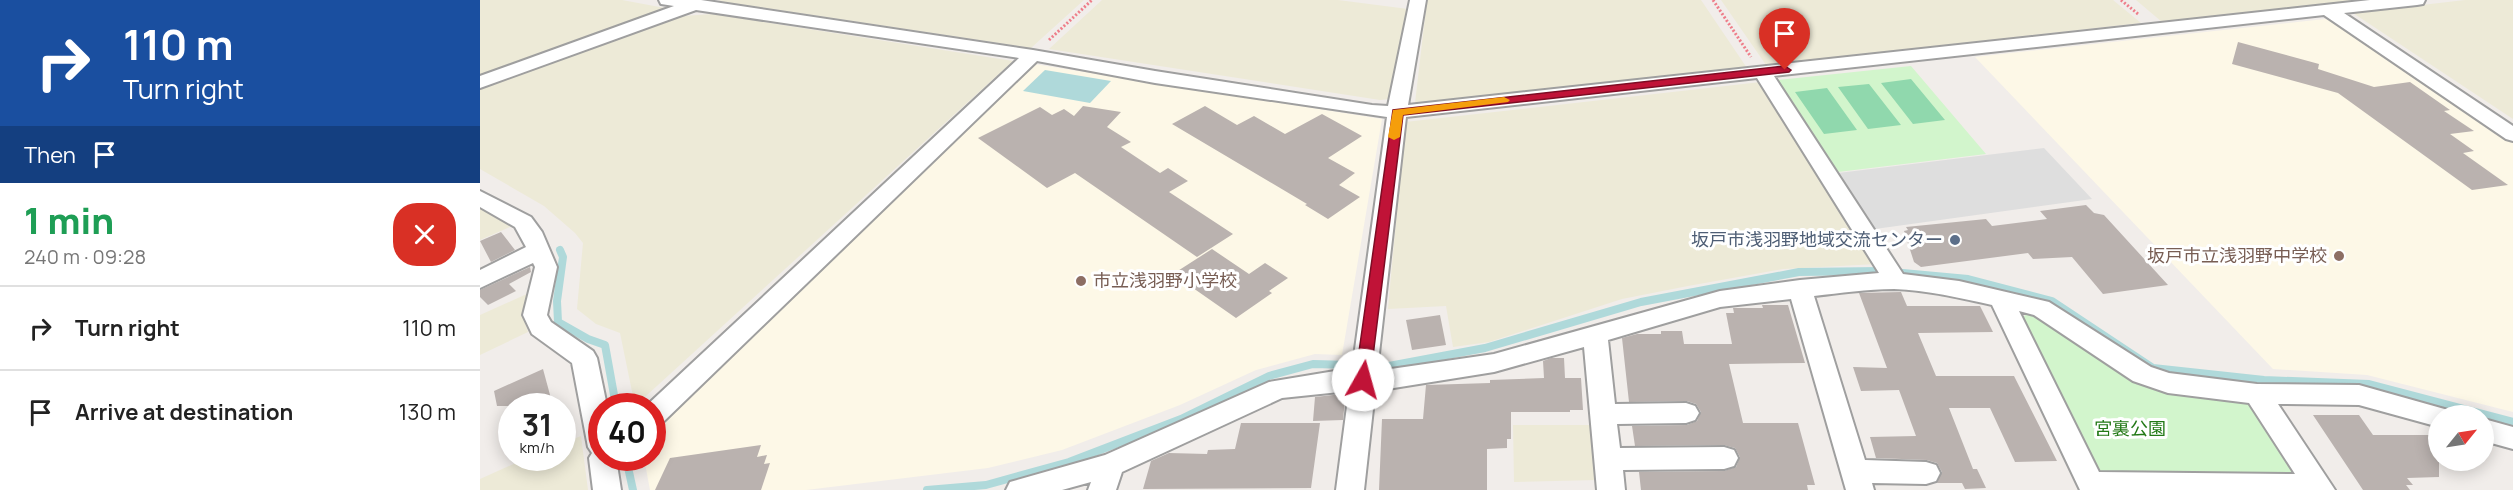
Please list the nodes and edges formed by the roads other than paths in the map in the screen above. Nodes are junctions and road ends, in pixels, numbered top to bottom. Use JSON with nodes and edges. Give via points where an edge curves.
{"nodes":[{"id":1,"x":667,"y":0,"type":"edge"},
{"id":2,"x":1418,"y":0,"type":"edge"},
{"id":3,"x":2417,"y":0,"type":"edge"},
{"id":4,"x":694,"y":4,"type":"junction"},
{"id":5,"x":2328,"y":10,"type":"junction"},
{"id":6,"x":1033,"y":55,"type":"junction"},
{"id":7,"x":1762,"y":72,"type":"junction"},
{"id":8,"x":480,"y":82,"type":"edge"},
{"id":9,"x":1397,"y":112,"type":"junction"},
{"id":10,"x":2513,"y":135,"type":"edge"},
{"id":11,"x":480,"y":198,"type":"edge"},
{"id":12,"x":540,"y":250,"type":"junction"},
{"id":13,"x":480,"y":280,"type":"edge"},
{"id":14,"x":1896,"y":281,"type":"junction"},
{"id":15,"x":1800,"y":288,"type":"junction"},
{"id":16,"x":2001,"y":299,"type":"junction"},
{"id":17,"x":1595,"y":336,"type":"junction"},
{"id":18,"x":1363,"y":380,"type":"junction"},
{"id":19,"x":591,"y":393,"type":"edge"},
{"id":20,"x":2257,"y":394,"type":"junction"},
{"id":21,"x":666,"y":404,"type":"edge"},
{"id":22,"x":1686,"y":413,"type":"dead end"},
{"id":23,"x":1603,"y":414,"type":"junction"},
{"id":24,"x":2428,"y":414,"type":"edge"},
{"id":25,"x":1724,"y":458,"type":"dead end"},
{"id":26,"x":1607,"y":459,"type":"junction"},
{"id":27,"x":605,"y":471,"type":"edge"},
{"id":28,"x":1926,"y":472,"type":"dead end"},
{"id":29,"x":1106,"y":477,"type":"edge"},
{"id":30,"x":1857,"y":481,"type":"edge"},
{"id":31,"x":2092,"y":486,"type":"edge"},
{"id":32,"x":2320,"y":488,"type":"edge"},
{"id":33,"x":607,"y":490,"type":"edge"},
{"id":34,"x":1020,"y":490,"type":"edge"},
{"id":35,"x":1350,"y":490,"type":"edge"},
{"id":36,"x":1611,"y":490,"type":"edge"}],
"edges":[{"from":1,"to":4,"type":"street"},
{"from":2,"to":9,"type":"street"},
{"from":3,"to":5,"type":"street"},
{"from":4,"to":6,"type":"street"},
{"from":4,"to":8,"type":"street"},
{"from":5,"to":7,"type":"street"},
{"from":5,"to":10,"type":"street"},
{"from":6,"to":9,"type":"street"},
{"from":6,"to":21,"type":"street"},
{"from":7,"to":9,"type":"street"},
{"from":7,"to":14,"type":"street"},
{"from":9,"to":18,"type":"street"},
{"from":11,"to":12,"type":"street","via":[[523,222]]},
{"from":12,"to":13,"type":"street"},
{"from":12,"to":19,"type":"street","via":[[546,267],[535,315],[541,328],[584,358]]},
{"from":14,"to":15,"type":"street"},
{"from":14,"to":16,"type":"street"},
{"from":15,"to":17,"type":"street","via":[[1720,299]]},
{"from":15,"to":30,"type":"street"},
{"from":16,"to":20,"type":"street","via":[[2041,308],[2142,374],[2168,383]]},
{"from":16,"to":31,"type":"street"},
{"from":17,"to":18,"type":"street","via":[[1494,363],[1386,381]]},
{"from":17,"to":23,"type":"street"},
{"from":18,"to":29,"type":"street","via":[[1278,389]]},
{"from":18,"to":35,"type":"street"},
{"from":20,"to":24,"type":"street","via":[[2359,395]]},
{"from":20,"to":32,"type":"street"},
{"from":22,"to":23,"type":"street"},
{"from":23,"to":26,"type":"street"},
{"from":25,"to":26,"type":"street"},
{"from":26,"to":36,"type":"street"},
{"from":27,"to":33,"type":"street"},
{"from":28,"to":30,"type":"street"},
{"from":29,"to":34,"type":"street"},
{"from":31,"to":32,"type":"street"}]}
